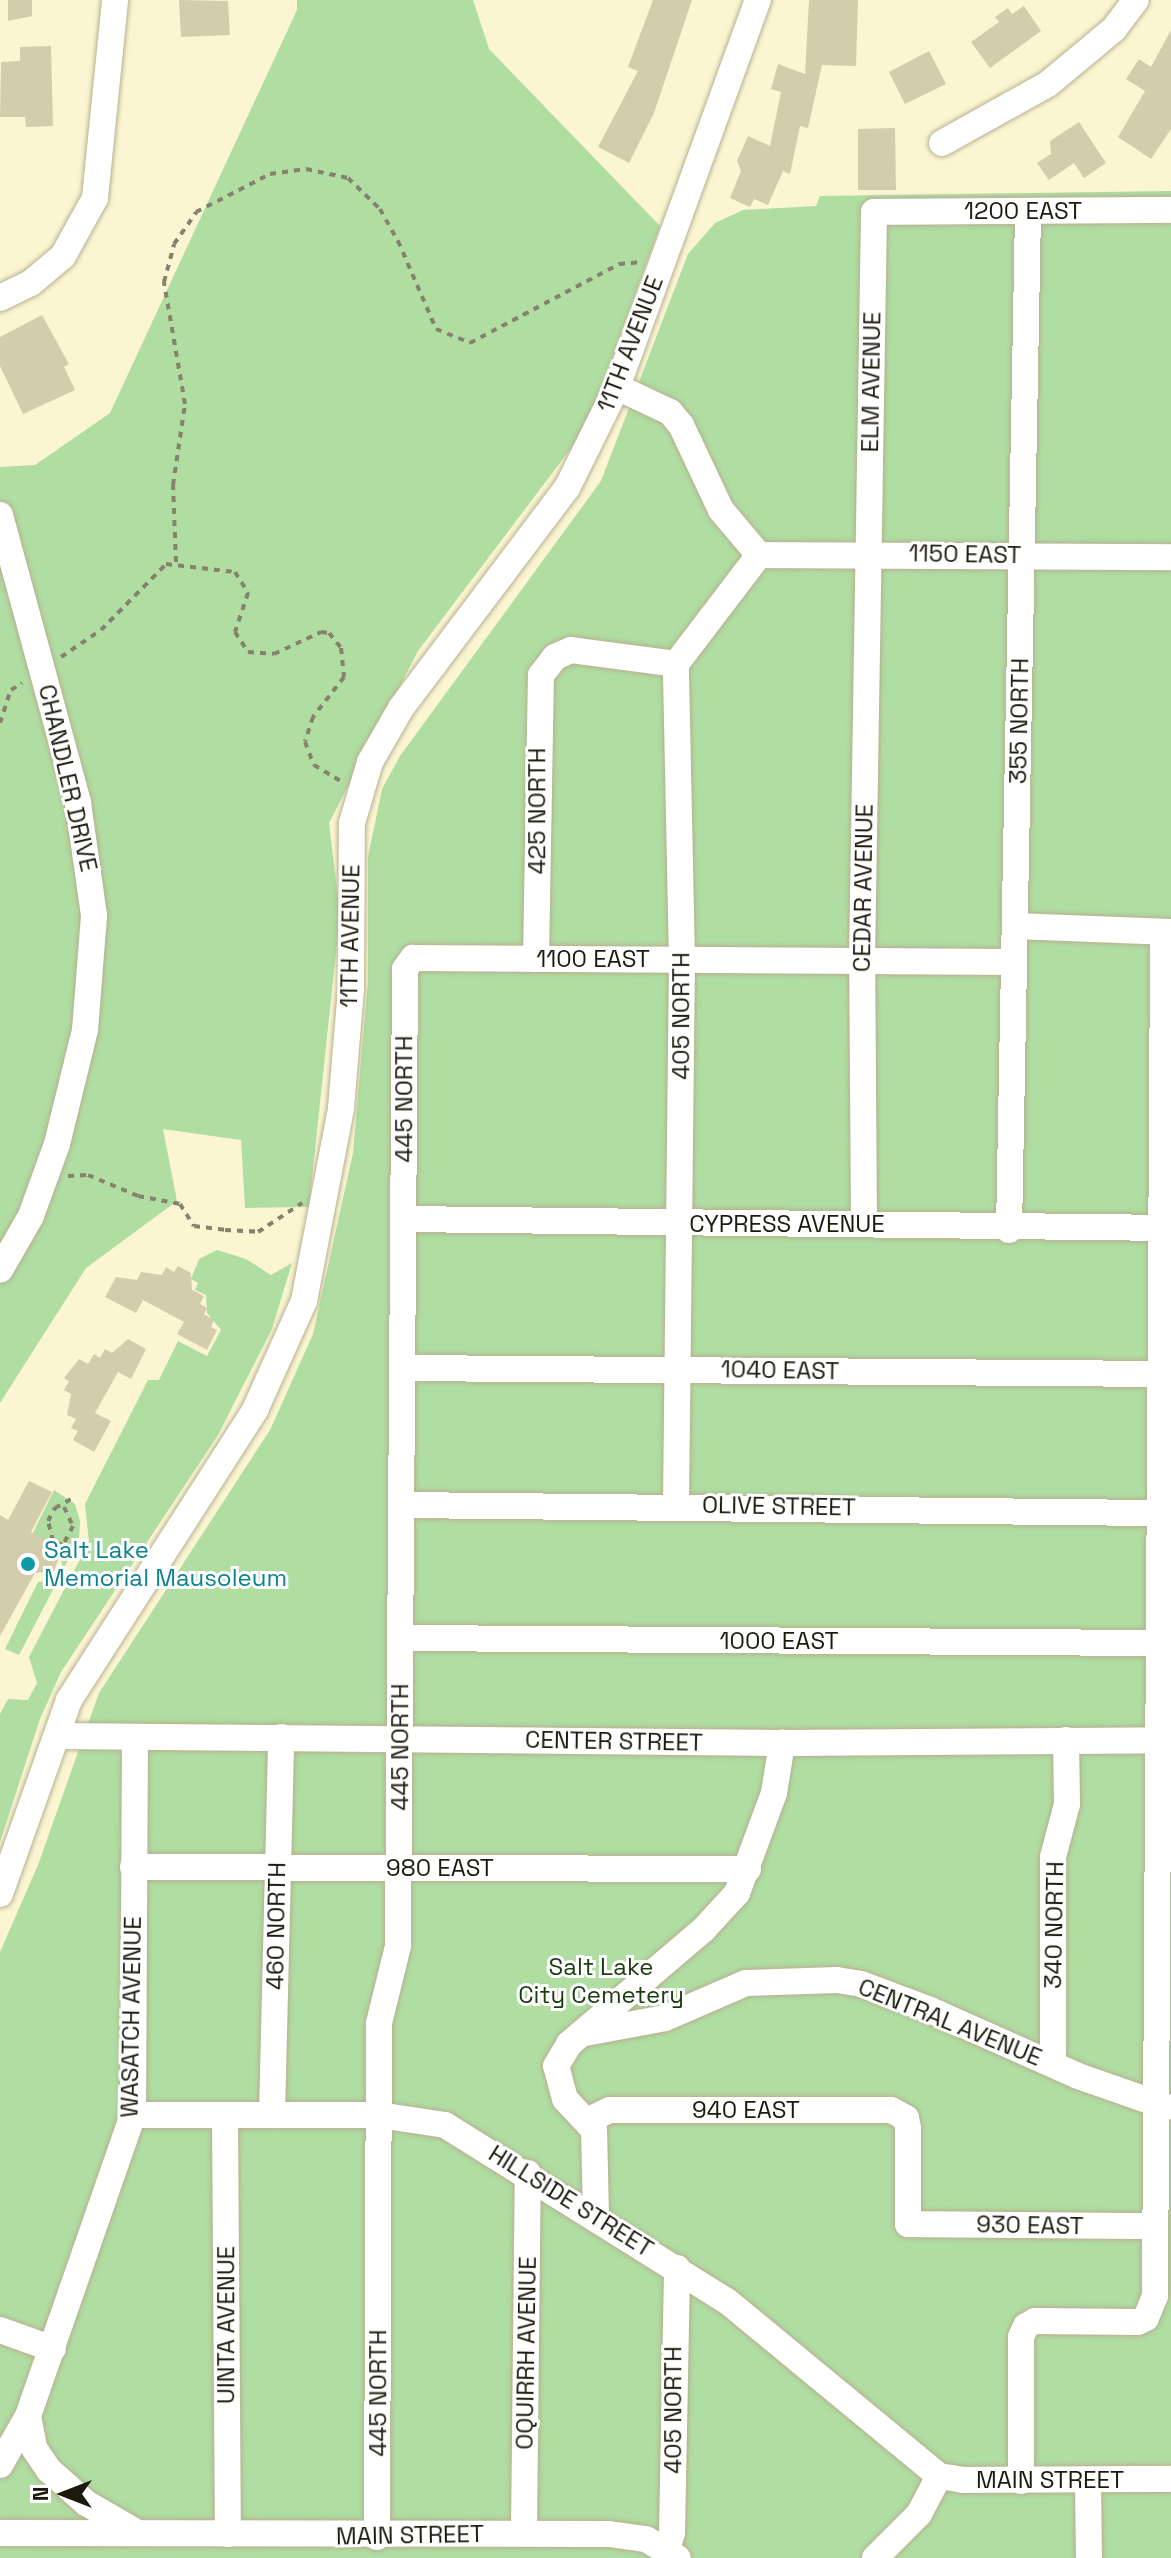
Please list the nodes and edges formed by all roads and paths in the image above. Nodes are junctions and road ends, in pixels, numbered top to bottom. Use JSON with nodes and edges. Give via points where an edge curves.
{"nodes":[{"id":1,"x":115,"y":0,"type":"edge"},
{"id":2,"x":758,"y":0,"type":"edge"},
{"id":3,"x":1136,"y":0,"type":"edge"},
{"id":4,"x":942,"y":143,"type":"dead end"},
{"id":5,"x":1171,"y":210,"type":"edge"},
{"id":6,"x":874,"y":212,"type":"joint"},
{"id":7,"x":1028,"y":212,"type":"junction"},
{"id":8,"x":662,"y":260,"type":"junction"},
{"id":9,"x":0,"y":298,"type":"edge"},
{"id":10,"x":617,"y":387,"type":"junction"},
{"id":11,"x":0,"y":515,"type":"edge"},
{"id":12,"x":869,"y":553,"type":"junction"},
{"id":13,"x":759,"y":555,"type":"junction"},
{"id":14,"x":1022,"y":555,"type":"junction"},
{"id":15,"x":1171,"y":557,"type":"edge"},
{"id":16,"x":176,"y":562,"type":"junction"},
{"id":17,"x":59,"y":658,"type":"dead end"},
{"id":18,"x":676,"y":664,"type":"junction"},
{"id":19,"x":22,"y":683,"type":"dead end"},
{"id":20,"x":0,"y":723,"type":"edge"},
{"id":21,"x":360,"y":787,"type":"junction"},
{"id":22,"x":1015,"y":926,"type":"junction"},
{"id":23,"x":1167,"y":932,"type":"edge"},
{"id":24,"x":413,"y":958,"type":"joint"},
{"id":25,"x":536,"y":959,"type":"junction"},
{"id":26,"x":682,"y":960,"type":"junction"},
{"id":27,"x":862,"y":961,"type":"junction"},
{"id":28,"x":1013,"y":962,"type":"junction"},
{"id":29,"x":46,"y":1177,"type":"junction"},
{"id":30,"x":329,"y":1187,"type":"junction"},
{"id":31,"x":403,"y":1219,"type":"junction"},
{"id":32,"x":680,"y":1224,"type":"junction"},
{"id":33,"x":864,"y":1224,"type":"junction"},
{"id":34,"x":1165,"y":1228,"type":"edge"},
{"id":35,"x":1009,"y":1230,"type":"junction"},
{"id":36,"x":0,"y":1270,"type":"edge"},
{"id":37,"x":402,"y":1368,"type":"junction"},
{"id":38,"x":678,"y":1369,"type":"junction"},
{"id":39,"x":1158,"y":1374,"type":"junction"},
{"id":40,"x":75,"y":1497,"type":"dead end"},
{"id":41,"x":402,"y":1505,"type":"junction"},
{"id":42,"x":676,"y":1505,"type":"junction"},
{"id":43,"x":64,"y":1507,"type":"junction"},
{"id":44,"x":1157,"y":1513,"type":"junction"},
{"id":45,"x":401,"y":1638,"type":"junction"},
{"id":46,"x":1157,"y":1643,"type":"junction"},
{"id":47,"x":57,"y":1736,"type":"junction"},
{"id":48,"x":135,"y":1737,"type":"junction"},
{"id":49,"x":281,"y":1737,"type":"junction"},
{"id":50,"x":400,"y":1738,"type":"junction"},
{"id":51,"x":1066,"y":1740,"type":"junction"},
{"id":52,"x":1164,"y":1740,"type":"edge"},
{"id":53,"x":782,"y":1743,"type":"junction"},
{"id":54,"x":133,"y":1867,"type":"junction"},
{"id":55,"x":277,"y":1867,"type":"junction"},
{"id":56,"x":399,"y":1868,"type":"junction"},
{"id":57,"x":748,"y":1869,"type":"junction"},
{"id":58,"x":0,"y":1894,"type":"edge"},
{"id":59,"x":585,"y":2033,"type":"junction"},
{"id":60,"x":1053,"y":2063,"type":"junction"},
{"id":61,"x":1163,"y":2105,"type":"edge"},
{"id":62,"x":133,"y":2115,"type":"junction"},
{"id":63,"x":225,"y":2115,"type":"junction"},
{"id":64,"x":272,"y":2115,"type":"junction"},
{"id":65,"x":379,"y":2115,"type":"junction"},
{"id":66,"x":587,"y":2121,"type":"junction"},
{"id":67,"x":528,"y":2173,"type":"junction"},
{"id":68,"x":596,"y":2216,"type":"junction"},
{"id":69,"x":908,"y":2224,"type":"joint"},
{"id":70,"x":1151,"y":2226,"type":"junction"},
{"id":71,"x":677,"y":2268,"type":"junction"},
{"id":72,"x":0,"y":2330,"type":"edge"},
{"id":73,"x":53,"y":2349,"type":"junction"},
{"id":74,"x":28,"y":2416,"type":"junction"},
{"id":75,"x":0,"y":2465,"type":"edge"},
{"id":76,"x":939,"y":2476,"type":"junction"},
{"id":77,"x":1171,"y":2479,"type":"edge"},
{"id":78,"x":1088,"y":2480,"type":"junction"},
{"id":79,"x":1021,"y":2481,"type":"junction"},
{"id":80,"x":136,"y":2532,"type":"junction"},
{"id":81,"x":0,"y":2533,"type":"edge"},
{"id":82,"x":524,"y":2533,"type":"junction"},
{"id":83,"x":228,"y":2534,"type":"junction"},
{"id":84,"x":377,"y":2537,"type":"junction"},
{"id":85,"x":672,"y":2554,"type":"edge"},
{"id":86,"x":875,"y":2558,"type":"edge"},
{"id":87,"x":1089,"y":2558,"type":"edge"}],
"edges":[{"from":1,"to":9,"type":"street","via":[[95,198],[63,256],[31,283]]},
{"from":2,"to":8,"type":"street","name":"11TH AVENUE"},
{"from":3,"to":4,"type":"street","via":[[1114,29],[1048,84]]},
{"from":5,"to":7,"type":"street","name":"1200 EAST"},
{"from":6,"to":7,"type":"street","name":"1200 EAST"},
{"from":6,"to":12,"type":"street","name":"ELM AVENUE"},
{"from":7,"to":14,"type":"street","name":"355 NORTH"},
{"from":8,"to":10,"type":"street","name":"11TH AVENUE"},
{"from":8,"to":16,"type":"path","via":[[619,264],[470,343],[436,329],[380,209],[348,178],[306,169],[270,174],[196,212],[174,244],[164,282],[185,404],[173,485]]},
{"from":10,"to":13,"type":"street","via":[[670,412],[681,425],[721,510]]},
{"from":10,"to":21,"type":"street","name":"11TH AVENUE","via":[[567,488],[401,708]]},
{"from":11,"to":29,"type":"street","name":"CHANDLER DRIVE","via":[[78,803],[93,881],[85,1030]]},
{"from":12,"to":13,"type":"street","name":"1150 EAST"},
{"from":12,"to":14,"type":"street","name":"1150 EAST"},
{"from":12,"to":27,"type":"street","name":"CEDAR AVENUE"},
{"from":13,"to":18,"type":"street"},
{"from":14,"to":15,"type":"street","name":"1150 EAST"},
{"from":14,"to":22,"type":"street","name":"355 NORTH"},
{"from":16,"to":17,"type":"path","via":[[159,569],[101,630]]},
{"from":16,"to":21,"type":"path","via":[[239,574],[248,593],[235,632],[243,648],[255,656],[284,651],[321,632],[338,642],[344,677],[313,717],[305,747],[321,771]]},
{"from":18,"to":25,"type":"street","name":"425 NORTH","via":[[571,650],[547,666],[537,690]]},
{"from":18,"to":26,"type":"street","name":"405 NORTH"},
{"from":19,"to":20,"type":"path","via":[[8,695]]},
{"from":21,"to":30,"type":"street","name":"11TH AVENUE","via":[[352,823],[351,988]]},
{"from":22,"to":23,"type":"street"},
{"from":22,"to":28,"type":"street","name":"355 NORTH"},
{"from":23,"to":34,"type":"street"},
{"from":24,"to":25,"type":"street","name":"1100 EAST"},
{"from":24,"to":31,"type":"street","name":"445 NORTH","via":[[405,969]]},
{"from":25,"to":26,"type":"street","name":"1100 EAST"},
{"from":26,"to":27,"type":"street","name":"1100 EAST"},
{"from":26,"to":32,"type":"street","name":"405 NORTH"},
{"from":27,"to":28,"type":"street","name":"1100 EAST"},
{"from":27,"to":33,"type":"street","name":"CEDAR AVENUE"},
{"from":28,"to":35,"type":"street","name":"355 NORTH"},
{"from":29,"to":30,"type":"path","via":[[88,1175],[138,1196],[180,1204],[194,1226],[258,1232]]},
{"from":29,"to":36,"type":"street","name":"CHANDLER DRIVE"},
{"from":30,"to":47,"type":"street","name":"11TH AVENUE","via":[[304,1301],[281,1362],[69,1700]]},
{"from":31,"to":32,"type":"street","name":"CYPRESS AVENUE"},
{"from":31,"to":37,"type":"street","name":"445 NORTH"},
{"from":32,"to":33,"type":"street","name":"CYPRESS AVENUE"},
{"from":32,"to":38,"type":"street","name":"405 NORTH"},
{"from":33,"to":35,"type":"street","name":"CYPRESS AVENUE"},
{"from":34,"to":35,"type":"street","name":"CYPRESS AVENUE"},
{"from":34,"to":39,"type":"street"},
{"from":37,"to":38,"type":"street","name":"1040 EAST"},
{"from":37,"to":41,"type":"street","name":"445 NORTH"},
{"from":38,"to":39,"type":"street","name":"1040 EAST"},
{"from":38,"to":42,"type":"street","name":"405 NORTH"},
{"from":39,"to":44,"type":"street"},
{"from":40,"to":43,"type":"path"},
{"from":41,"to":42,"type":"street","name":"OLIVE STREET"},
{"from":41,"to":45,"type":"street","name":"445 NORTH"},
{"from":42,"to":44,"type":"street","name":"OLIVE STREET"},
{"from":43,"to":43,"type":"path","via":[[55,1508],[48,1521],[53,1541],[63,1545],[72,1537],[73,1526]]},
{"from":44,"to":46,"type":"street"},
{"from":45,"to":46,"type":"street","name":"1000 EAST"},
{"from":45,"to":50,"type":"street","name":"445 NORTH"},
{"from":46,"to":52,"type":"street"},
{"from":47,"to":48,"type":"street","name":"CENTER STREET"},
{"from":47,"to":58,"type":"street","name":"11TH AVENUE"},
{"from":48,"to":49,"type":"street","name":"CENTER STREET"},
{"from":48,"to":54,"type":"street","name":"WASATCH AVENUE"},
{"from":49,"to":50,"type":"street","name":"CENTER STREET"},
{"from":49,"to":55,"type":"street","name":"460 NORTH"},
{"from":50,"to":53,"type":"street","name":"CENTER STREET"},
{"from":50,"to":56,"type":"street","name":"445 NORTH"},
{"from":51,"to":52,"type":"street","name":"CENTER STREET"},
{"from":51,"to":53,"type":"street","name":"CENTER STREET"},
{"from":51,"to":60,"type":"street","name":"340 NORTH","via":[[1067,1804],[1053,1857]]},
{"from":52,"to":61,"type":"street"},
{"from":53,"to":57,"type":"street","via":[[774,1793]]},
{"from":54,"to":55,"type":"street","name":"980 EAST"},
{"from":54,"to":62,"type":"street","name":"WASATCH AVENUE"},
{"from":55,"to":56,"type":"street","name":"980 EAST"},
{"from":55,"to":64,"type":"street","name":"460 NORTH"},
{"from":56,"to":57,"type":"street","name":"980 EAST"},
{"from":56,"to":65,"type":"street","name":"445 NORTH","via":[[398,1946],[379,2023]]},
{"from":57,"to":59,"type":"street","via":[[723,1911]]},
{"from":59,"to":60,"type":"street","name":"CENTRAL AVENUE","via":[[665,2018],[746,1983],[813,1978],[861,1984]]},
{"from":59,"to":66,"type":"street","via":[[569,2044],[555,2074],[565,2099]]},
{"from":60,"to":61,"type":"street","name":"CENTRAL AVENUE"},
{"from":61,"to":70,"type":"street"},
{"from":62,"to":63,"type":"street","name":"HILLSIDE STREET"},
{"from":62,"to":73,"type":"street","name":"WASATCH AVENUE"},
{"from":63,"to":64,"type":"street","name":"HILLSIDE STREET"},
{"from":63,"to":83,"type":"street","name":"UINTA AVENUE"},
{"from":64,"to":65,"type":"street","name":"HILLSIDE STREET"},
{"from":65,"to":67,"type":"street","name":"HILLSIDE STREET","via":[[445,2125]]},
{"from":65,"to":84,"type":"street","name":"445 NORTH"},
{"from":66,"to":68,"type":"street","via":[[596,2144]]},
{"from":66,"to":69,"type":"street","name":"940 EAST","via":[[610,2110],[891,2110],[906,2118]]},
{"from":67,"to":68,"type":"street","name":"HILLSIDE STREET"},
{"from":67,"to":82,"type":"street","name":"OQUIRRH AVENUE"},
{"from":68,"to":71,"type":"street","name":"HILLSIDE STREET"},
{"from":69,"to":70,"type":"street","name":"930 EAST"},
{"from":70,"to":79,"type":"street","via":[[1155,2296],[1146,2318],[1035,2321],[1026,2326],[1021,2337]]},
{"from":71,"to":76,"type":"street","name":"HILLSIDE STREET","via":[[727,2301]]},
{"from":71,"to":85,"type":"street","name":"405 NORTH"},
{"from":72,"to":73,"type":"street"},
{"from":73,"to":74,"type":"street","name":"WASATCH AVENUE"},
{"from":74,"to":75,"type":"street","name":"WASATCH AVENUE"},
{"from":74,"to":80,"type":"street","name":"MAIN STREET","via":[[34,2448],[49,2470],[86,2503]]},
{"from":76,"to":79,"type":"street","name":"MAIN STREET"},
{"from":76,"to":86,"type":"street","via":[[919,2514]]},
{"from":77,"to":78,"type":"street","name":"MAIN STREET"},
{"from":78,"to":79,"type":"street","name":"MAIN STREET"},
{"from":78,"to":87,"type":"street"},
{"from":80,"to":81,"type":"street","name":"MAIN STREET"},
{"from":80,"to":83,"type":"street","name":"MAIN STREET"},
{"from":82,"to":84,"type":"street","name":"MAIN STREET"},
{"from":82,"to":85,"type":"street","name":"MAIN STREET","via":[[646,2539]]},
{"from":83,"to":84,"type":"street","name":"MAIN STREET"}]}
